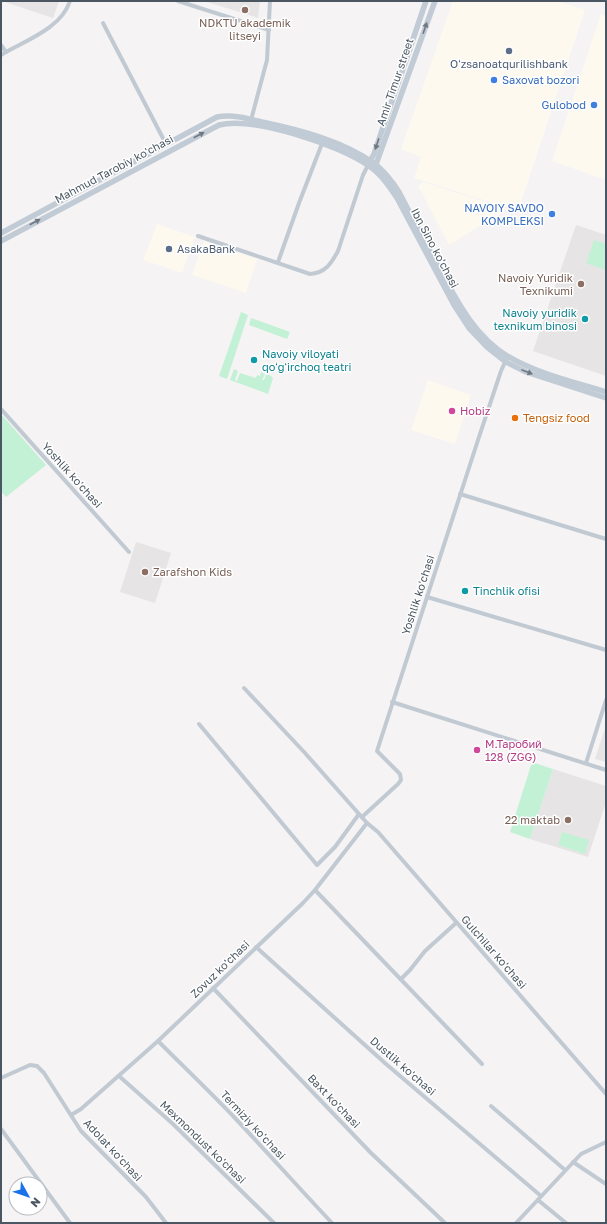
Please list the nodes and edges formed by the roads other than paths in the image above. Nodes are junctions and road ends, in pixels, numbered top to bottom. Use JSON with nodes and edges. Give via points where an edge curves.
{"nodes":[{"id":1,"x":70,"y":1,"type":"edge"},
{"id":2,"x":178,"y":1,"type":"edge"},
{"id":3,"x":270,"y":1,"type":"edge"},
{"id":4,"x":426,"y":1,"type":"edge"},
{"id":5,"x":435,"y":1,"type":"edge"},
{"id":6,"x":103,"y":23,"type":"dead end"},
{"id":7,"x":269,"y":30,"type":"junction"},
{"id":8,"x":1,"y":45,"type":"edge"},
{"id":9,"x":6,"y":52,"type":"junction"},
{"id":10,"x":1,"y":55,"type":"edge"},
{"id":11,"x":250,"y":122,"type":"junction"},
{"id":12,"x":323,"y":141,"type":"junction"},
{"id":13,"x":166,"y":144,"type":"junction"},
{"id":14,"x":369,"y":163,"type":"junction"},
{"id":15,"x":375,"y":167,"type":"junction"},
{"id":16,"x":1,"y":233,"type":"edge"},
{"id":17,"x":198,"y":236,"type":"dead end"},
{"id":18,"x":1,"y":241,"type":"edge"},
{"id":19,"x":278,"y":262,"type":"junction"},
{"id":20,"x":507,"y":359,"type":"junction"},
{"id":21,"x":606,"y":392,"type":"edge"},
{"id":22,"x":606,"y":398,"type":"edge"},
{"id":23,"x":1,"y":409,"type":"edge"},
{"id":24,"x":460,"y":494,"type":"junction"},
{"id":25,"x":606,"y":539,"type":"edge"},
{"id":26,"x":130,"y":552,"type":"dead end"},
{"id":27,"x":427,"y":597,"type":"junction"},
{"id":28,"x":606,"y":650,"type":"edge"},
{"id":29,"x":244,"y":688,"type":"dead end"},
{"id":30,"x":606,"y":700,"type":"edge"},
{"id":31,"x":392,"y":702,"type":"junction"},
{"id":32,"x":198,"y":724,"type":"dead end"},
{"id":33,"x":586,"y":763,"type":"junction"},
{"id":34,"x":606,"y":770,"type":"edge"},
{"id":35,"x":361,"y":816,"type":"junction"},
{"id":36,"x":367,"y":823,"type":"junction"},
{"id":37,"x":315,"y":890,"type":"junction"},
{"id":38,"x":456,"y":923,"type":"junction"},
{"id":39,"x":256,"y":947,"type":"junction"},
{"id":40,"x":401,"y":979,"type":"junction"},
{"id":41,"x":213,"y":988,"type":"junction"},
{"id":42,"x":158,"y":1041,"type":"junction"},
{"id":43,"x":482,"y":1064,"type":"dead end"},
{"id":44,"x":119,"y":1076,"type":"junction"},
{"id":45,"x":1,"y":1078,"type":"edge"},
{"id":46,"x":606,"y":1094,"type":"edge"},
{"id":47,"x":492,"y":1106,"type":"dead end"},
{"id":48,"x":71,"y":1115,"type":"junction"},
{"id":49,"x":1,"y":1129,"type":"edge"},
{"id":50,"x":606,"y":1142,"type":"edge"},
{"id":51,"x":573,"y":1162,"type":"junction"},
{"id":52,"x":565,"y":1170,"type":"junction"},
{"id":53,"x":606,"y":1184,"type":"edge"},
{"id":54,"x":539,"y":1198,"type":"junction"},
{"id":55,"x":70,"y":1223,"type":"edge"},
{"id":56,"x":166,"y":1223,"type":"edge"},
{"id":57,"x":274,"y":1223,"type":"edge"},
{"id":58,"x":332,"y":1223,"type":"edge"},
{"id":59,"x":445,"y":1223,"type":"edge"},
{"id":60,"x":516,"y":1223,"type":"edge"},
{"id":61,"x":566,"y":1223,"type":"edge"}],
"edges":[{"from":1,"to":9,"type":"street","via":[[55,24]]},
{"from":2,"to":7,"type":"street"},
{"from":3,"to":7,"type":"street"},
{"from":4,"to":14,"type":"main road","name":"Amir Timur street","one_way":true},
{"from":15,"to":5,"type":"main road","name":"Amir Timur street","one_way":true},
{"from":6,"to":13,"type":"street","name":"Mahmud Tarobiy ko'chasi"},
{"from":7,"to":11,"type":"street","via":[[268,60]]},
{"from":8,"to":9,"type":"street"},
{"from":9,"to":10,"type":"street"},
{"from":11,"to":12,"type":"main road","name":"Mahmud Tarobiy ko'chasi","via":[[283,126]]},
{"from":11,"to":13,"type":"main road","name":"Mahmud Tarobiy ko'chasi","via":[[227,115],[217,117]]},
{"from":18,"to":11,"type":"main road","name":"Mahmud Tarobiy ko'chasi","one_way":true,"via":[[218,125]]},
{"from":12,"to":14,"type":"main road","name":"Mahmud Tarobiy ko'chasi","via":[[342,146]]},
{"from":12,"to":19,"type":"street"},
{"from":13,"to":16,"type":"main road","name":"Mahmud Tarobiy ko'chasi"},
{"from":14,"to":15,"type":"main road","name":"Mahmud Tarobiy ko'chasi"},
{"from":14,"to":19,"type":"street","via":[[340,246],[325,270],[310,274]]},
{"from":15,"to":20,"type":"main road","name":"Mahmud Tarobiy ko'chasi","via":[[388,175],[399,192],[469,320]]},
{"from":17,"to":19,"type":"street"},
{"from":20,"to":21,"type":"main road","name":"Mahmud Tarobiy ko'chasi"},
{"from":20,"to":22,"type":"main road","one_way":true,"via":[[526,372]]},
{"from":20,"to":24,"type":"street","name":"Yoshlik ko'chasi"},
{"from":23,"to":26,"type":"street","name":"Yoshlik ko'chasi"},
{"from":24,"to":25,"type":"street"},
{"from":24,"to":27,"type":"street","name":"Yoshlik ko'chasi"},
{"from":27,"to":28,"type":"street"},
{"from":27,"to":31,"type":"street","name":"Yoshlik ko'chasi"},
{"from":29,"to":35,"type":"street","name":"Gulchilar ko'chasi"},
{"from":30,"to":33,"type":"street"},
{"from":31,"to":33,"type":"street"},
{"from":31,"to":35,"type":"street","name":"Yoshlik ko'chasi","via":[[377,752],[400,774],[401,780]]},
{"from":32,"to":35,"type":"street","via":[[317,865]]},
{"from":33,"to":34,"type":"street"},
{"from":35,"to":36,"type":"street","name":"Gulchilar ko'chasi"},
{"from":36,"to":37,"type":"street","name":"Zovuz ko'chasi"},
{"from":36,"to":38,"type":"street","name":"Gulchilar ko'chasi","via":[[378,832]]},
{"from":37,"to":39,"type":"street","name":"Zovuz ko'chasi"},
{"from":37,"to":40,"type":"street"},
{"from":38,"to":40,"type":"street","via":[[425,951]]},
{"from":38,"to":46,"type":"street","name":"Gulchilar ko'chasi"},
{"from":39,"to":41,"type":"street","name":"Zovuz ko'chasi"},
{"from":39,"to":54,"type":"street","name":"Dustlik ko'chasi"},
{"from":40,"to":43,"type":"street"},
{"from":41,"to":42,"type":"street","name":"Zovuz ko'chasi"},
{"from":41,"to":59,"type":"street","name":"Baxt ko'chasi","via":[[371,1153]]},
{"from":42,"to":44,"type":"street","name":"Zovuz ko'chasi"},
{"from":42,"to":58,"type":"street","name":"Termiziy ko'chasi","via":[[233,1116]]},
{"from":44,"to":48,"type":"street","name":"Zovuz ko'chasi"},
{"from":44,"to":57,"type":"street","name":"Mexmondust ko'chasi","via":[[174,1124]]},
{"from":45,"to":48,"type":"street","name":"Adolat ko'chasi","via":[[30,1065],[37,1066]]},
{"from":47,"to":52,"type":"street"},
{"from":48,"to":56,"type":"street","name":"Adolat ko'chasi","via":[[81,1131],[146,1197]]},
{"from":49,"to":55,"type":"street"},
{"from":50,"to":51,"type":"street","via":[[581,1154]]},
{"from":51,"to":52,"type":"street"},
{"from":51,"to":53,"type":"street"},
{"from":52,"to":54,"type":"street"},
{"from":54,"to":60,"type":"street"},
{"from":54,"to":61,"type":"street","name":"Dustlik ko'chasi"}]}
